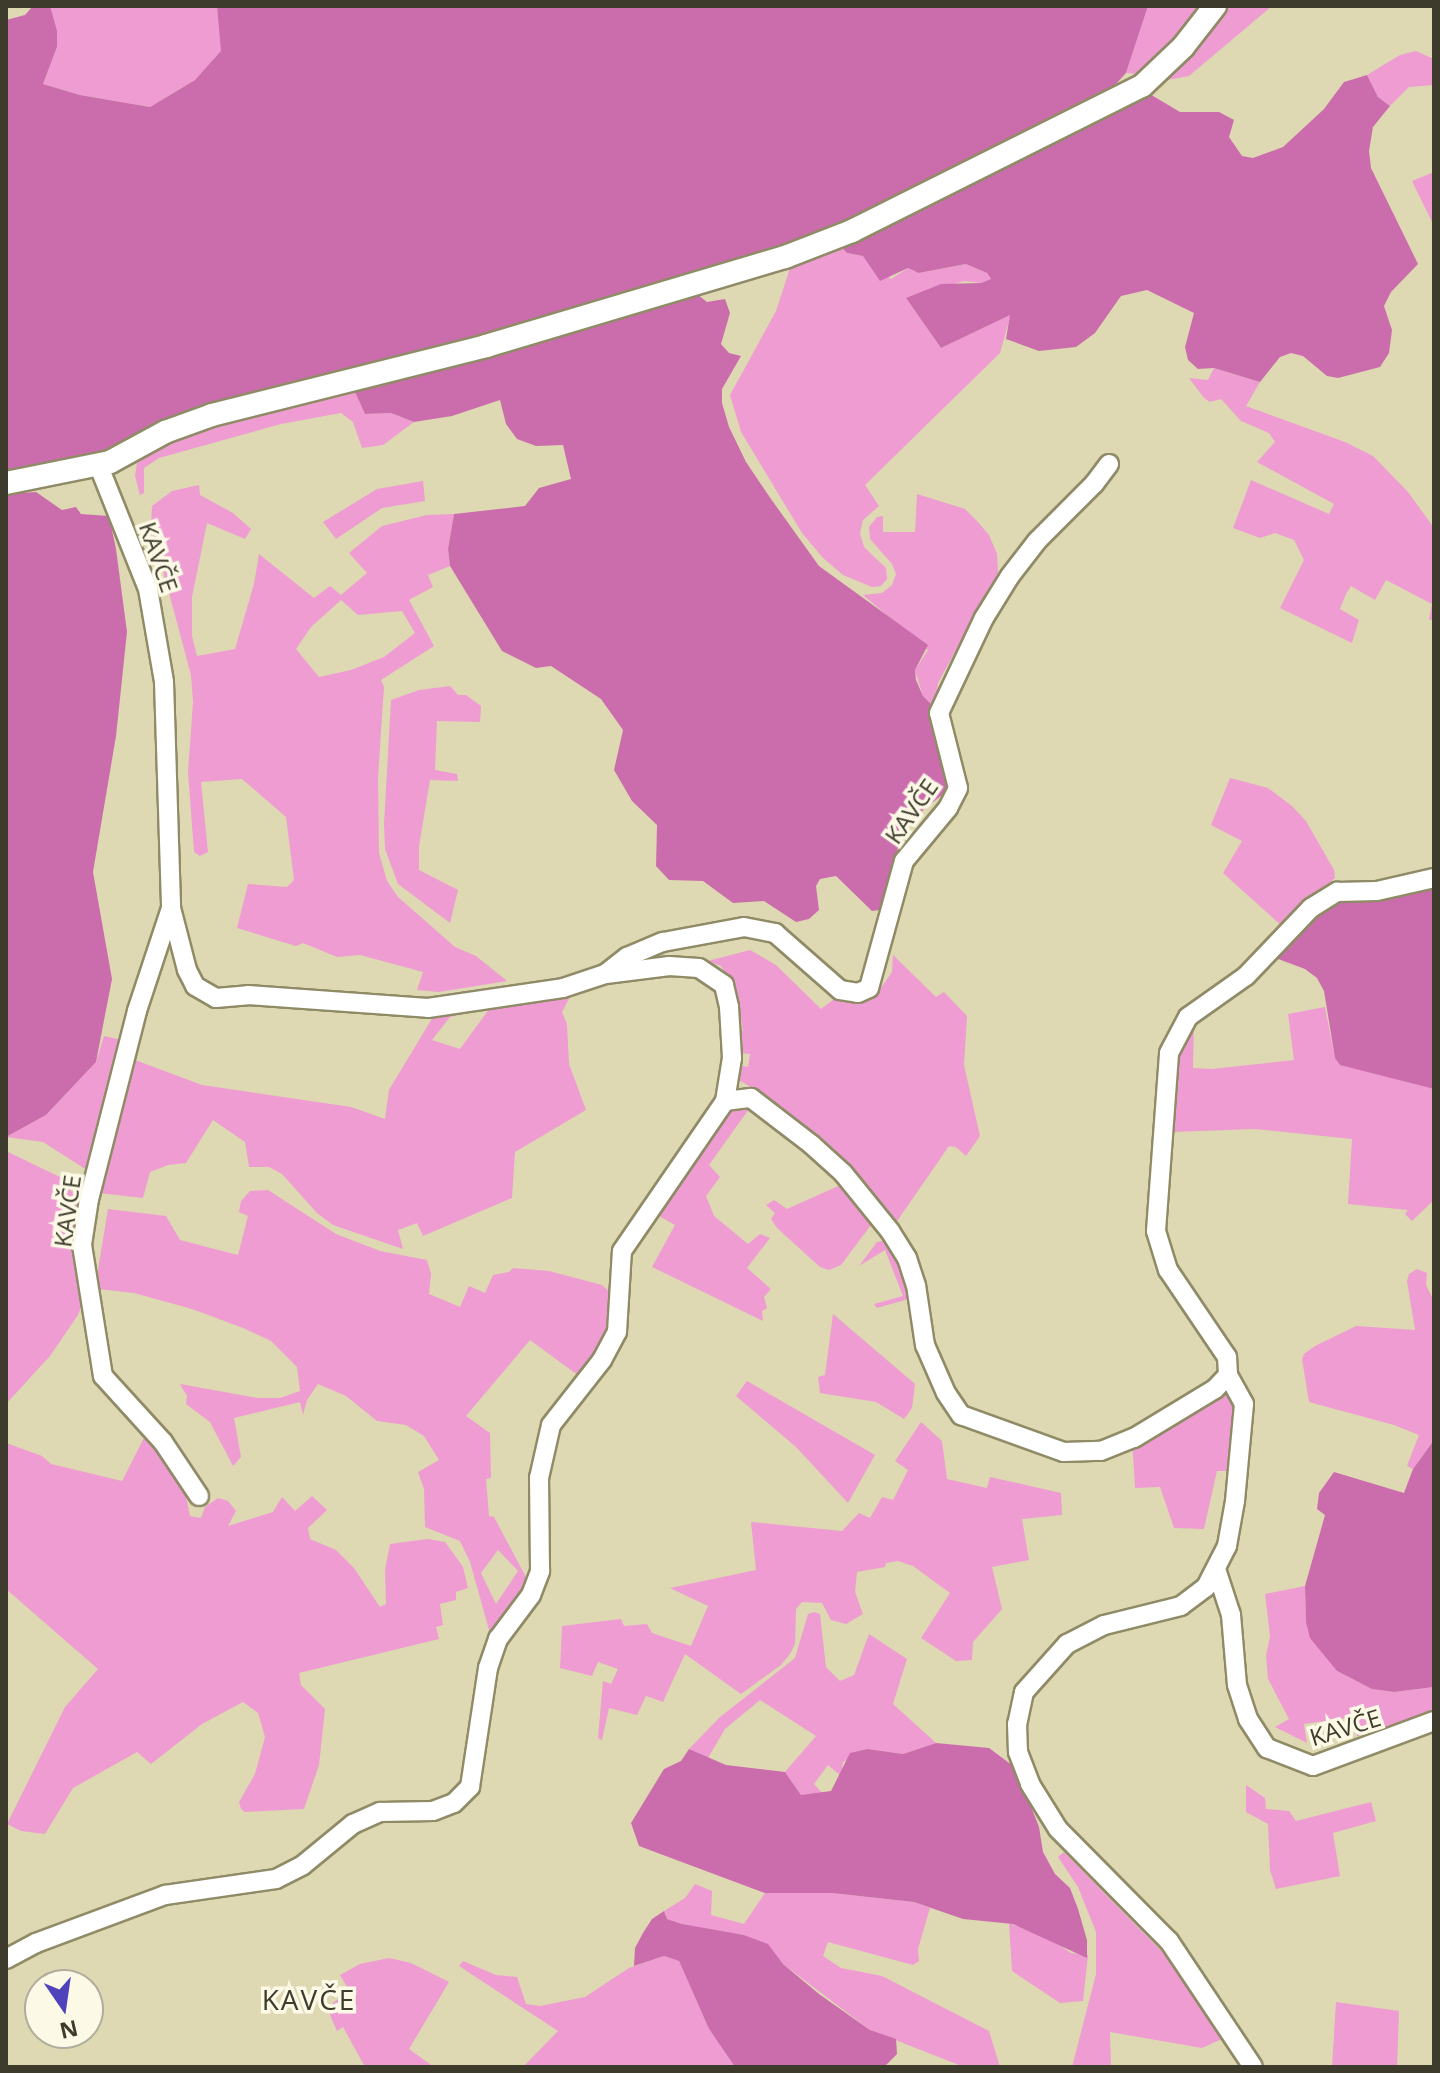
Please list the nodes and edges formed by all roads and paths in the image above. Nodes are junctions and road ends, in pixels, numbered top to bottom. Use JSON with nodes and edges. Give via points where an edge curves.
{"nodes":[{"id":1,"x":1215,"y":6,"type":"edge"},
{"id":2,"x":98,"y":464,"type":"junction"},
{"id":3,"x":1109,"y":464,"type":"dead end"},
{"id":4,"x":6,"y":483,"type":"edge"},
{"id":5,"x":1434,"y":878,"type":"edge"},
{"id":6,"x":171,"y":908,"type":"junction"},
{"id":7,"x":605,"y":974,"type":"junction"},
{"id":8,"x":725,"y":1101,"type":"junction"},
{"id":9,"x":1228,"y":1375,"type":"junction"},
{"id":10,"x":199,"y":1496,"type":"dead end"},
{"id":11,"x":1216,"y":1569,"type":"junction"},
{"id":12,"x":1434,"y":1721,"type":"edge"},
{"id":13,"x":6,"y":1959,"type":"edge"},
{"id":14,"x":1253,"y":2067,"type":"edge"}],
"edges":[{"from":1,"to":2,"type":"street","via":[[1142,86],[852,231],[785,257],[486,346],[212,415]]},
{"from":2,"to":4,"type":"street"},
{"from":2,"to":6,"type":"street","name":"KAVČE","via":[[148,589],[164,682]]},
{"from":3,"to":7,"type":"street","name":"KAVČE","via":[[1010,576],[939,713],[958,788],[904,861],[869,988],[858,993],[840,990],[775,933],[744,927],[663,942],[627,957]]},
{"from":5,"to":9,"type":"street","via":[[1377,891],[1337,892],[1311,908],[1246,976],[1188,1017],[1169,1053],[1156,1231],[1168,1270],[1227,1357]]},
{"from":6,"to":7,"type":"street","name":"KAVČE","via":[[187,970],[195,986],[216,998],[248,995],[428,1008],[563,988]]},
{"from":6,"to":10,"type":"street","name":"KAVČE","via":[[137,1011],[82,1245],[103,1376],[163,1442]]},
{"from":7,"to":8,"type":"street","name":"KAVČE","via":[[699,968],[724,985],[732,1058]]},
{"from":8,"to":9,"type":"street","via":[[751,1098],[812,1145],[843,1173],[890,1231],[916,1285],[925,1345],[961,1415],[1064,1452],[1101,1451],[1187,1407]]},
{"from":8,"to":13,"type":"street","via":[[622,1251],[617,1332],[551,1425],[539,1478],[540,1571],[531,1595],[498,1639],[488,1668],[470,1787],[454,1803],[433,1811],[380,1812],[353,1824],[303,1865],[276,1879],[165,1895]]},
{"from":9,"to":11,"type":"street","via":[[1244,1404],[1232,1525]]},
{"from":11,"to":12,"type":"street","name":"KAVČE","via":[[1231,1615],[1237,1685],[1248,1719],[1267,1748],[1313,1766]]},
{"from":11,"to":14,"type":"street","via":[[1196,1597],[1181,1606],[1081,1634],[1050,1658],[1024,1692],[1018,1752],[1030,1784],[1058,1829],[1169,1941]]}]}
